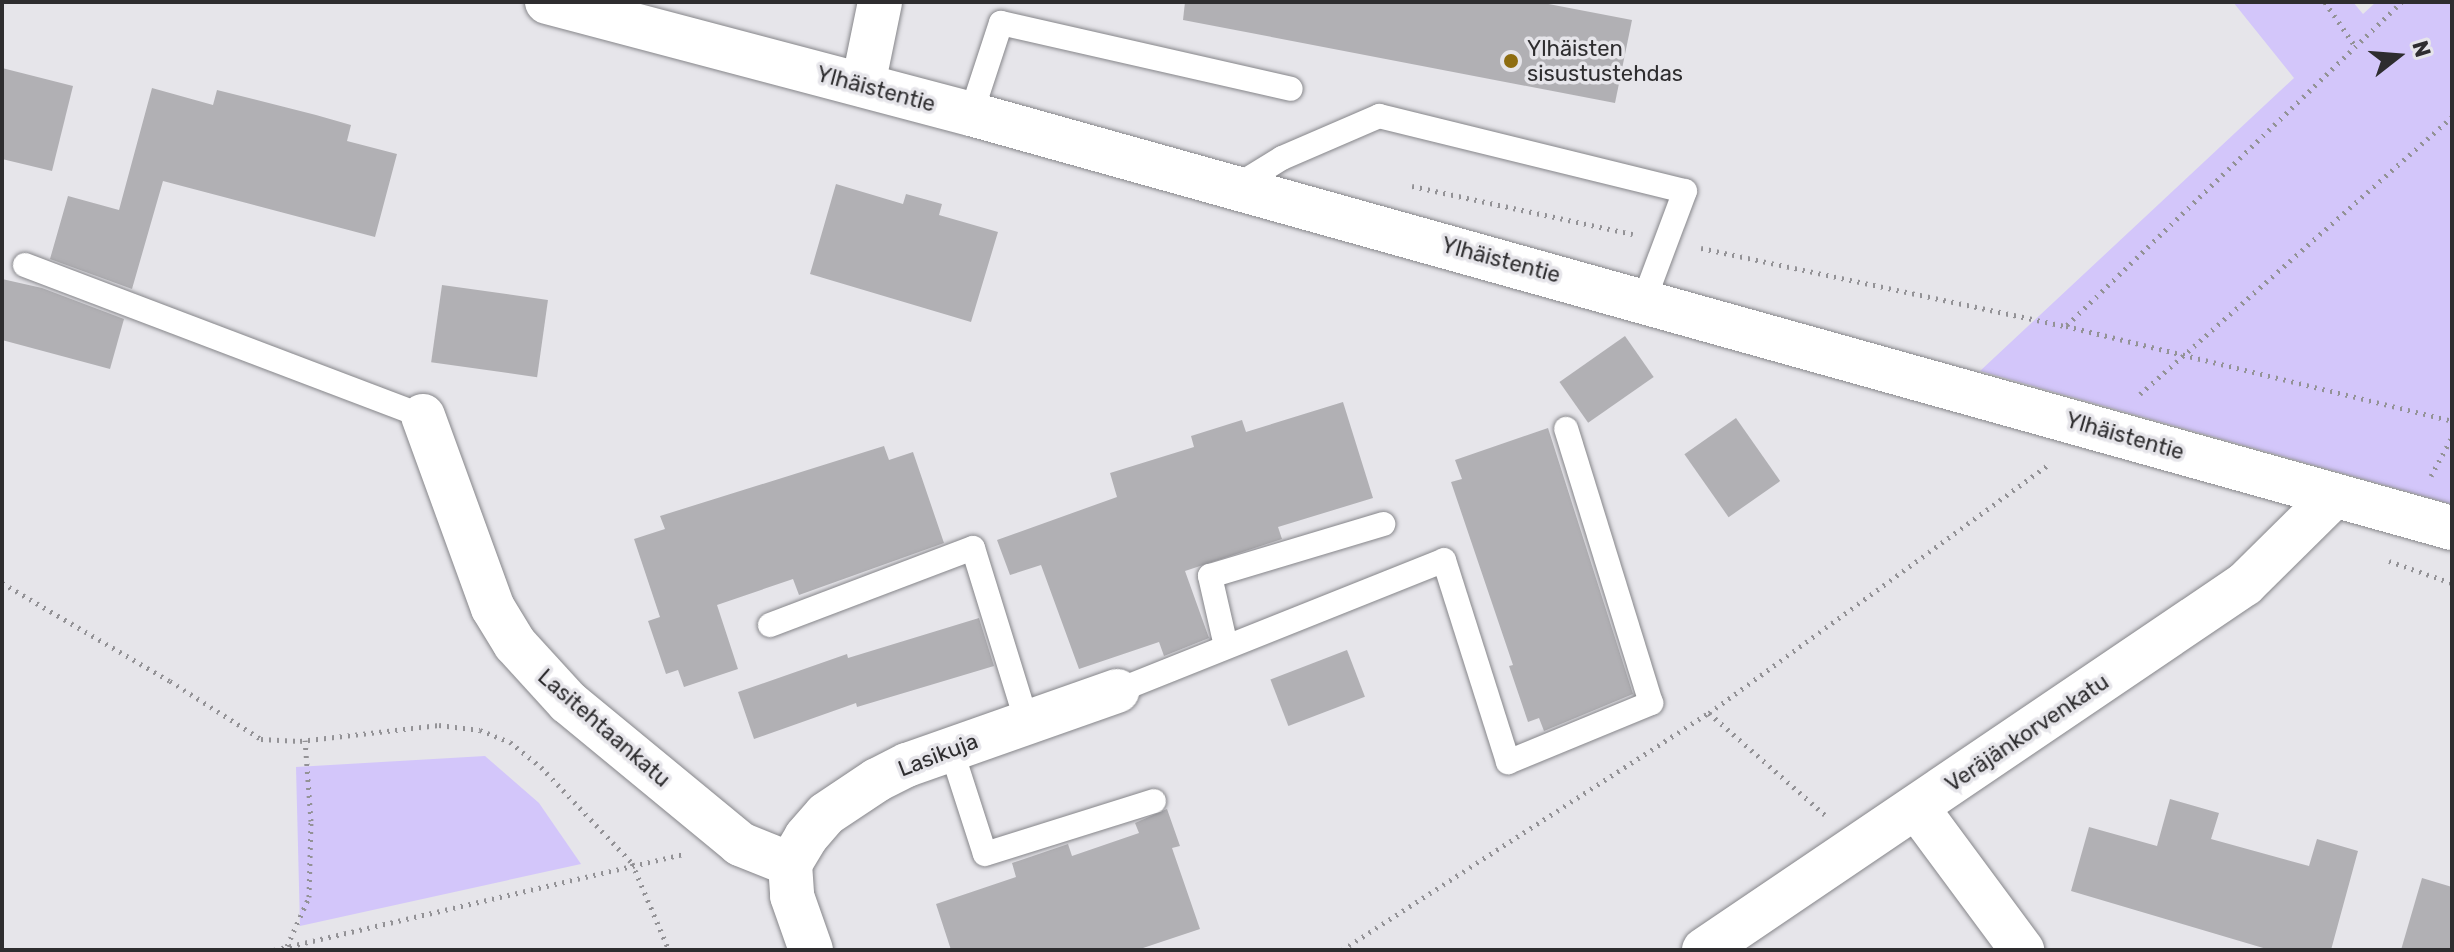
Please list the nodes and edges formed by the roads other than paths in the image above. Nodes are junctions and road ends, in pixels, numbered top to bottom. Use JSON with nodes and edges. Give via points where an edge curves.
{"nodes":[{"id":1,"x":547,"y":2,"type":"edge"},
{"id":2,"x":880,"y":2,"type":"edge"},
{"id":3,"x":863,"y":85,"type":"junction"},
{"id":4,"x":1291,"y":89,"type":"dead end"},
{"id":5,"x":971,"y":114,"type":"junction"},
{"id":6,"x":1235,"y":187,"type":"junction"},
{"id":7,"x":25,"y":265,"type":"dead end"},
{"id":8,"x":1644,"y":300,"type":"junction"},
{"id":9,"x":423,"y":416,"type":"joint"},
{"id":10,"x":1566,"y":429,"type":"dead end"},
{"id":11,"x":2334,"y":496,"type":"junction"},
{"id":12,"x":1383,"y":524,"type":"dead end"},
{"id":13,"x":2452,"y":528,"type":"edge"},
{"id":14,"x":770,"y":625,"type":"dead end"},
{"id":15,"x":1226,"y":646,"type":"junction"},
{"id":16,"x":1117,"y":691,"type":"joint"},
{"id":17,"x":1027,"y":722,"type":"junction"},
{"id":18,"x":951,"y":749,"type":"junction"},
{"id":19,"x":1154,"y":801,"type":"dead end"},
{"id":20,"x":1917,"y":808,"type":"junction"},
{"id":21,"x":790,"y":864,"type":"junction"},
{"id":22,"x":811,"y":950,"type":"edge"},
{"id":23,"x":1704,"y":950,"type":"edge"},
{"id":24,"x":2022,"y":950,"type":"edge"}],
"edges":[{"from":1,"to":3,"type":"street","name":"Ylhäistentie"},
{"from":2,"to":3,"type":"street"},
{"from":3,"to":5,"type":"street","name":"Ylhäistentie"},
{"from":4,"to":5,"type":"lane","via":[[1001,23]]},
{"from":5,"to":6,"type":"street","name":"Ylhäistentie"},
{"from":6,"to":8,"type":"street","name":"Ylhäistentie"},
{"from":6,"to":8,"type":"lane","via":[[1282,158],[1379,116],[1685,191]]},
{"from":7,"to":9,"type":"lane"},
{"from":8,"to":11,"type":"street","name":"Ylhäistentie"},
{"from":9,"to":21,"type":"street","name":"Lasitehtaankatu","via":[[493,608],[515,644],[568,702],[740,844]]},
{"from":10,"to":15,"type":"lane","via":[[1651,703],[1508,762],[1444,560]]},
{"from":11,"to":13,"type":"street","name":"Ylhäistentie"},
{"from":11,"to":20,"type":"street","name":"Veräjänkorvenkatu","via":[[2245,584]]},
{"from":12,"to":15,"type":"lane","via":[[1210,576]]},
{"from":14,"to":17,"type":"lane","via":[[973,548]]},
{"from":15,"to":16,"type":"lane"},
{"from":16,"to":17,"type":"street","name":"Lasikuja"},
{"from":17,"to":18,"type":"street","name":"Lasikuja"},
{"from":18,"to":19,"type":"lane","via":[[985,854]]},
{"from":18,"to":21,"type":"street","name":"Lasikuja","via":[[907,765],[850,796],[826,814]]},
{"from":20,"to":23,"type":"street","name":"Veräjänkorvenkatu"},
{"from":20,"to":24,"type":"street"},
{"from":21,"to":22,"type":"street","via":[[792,896]]}]}
